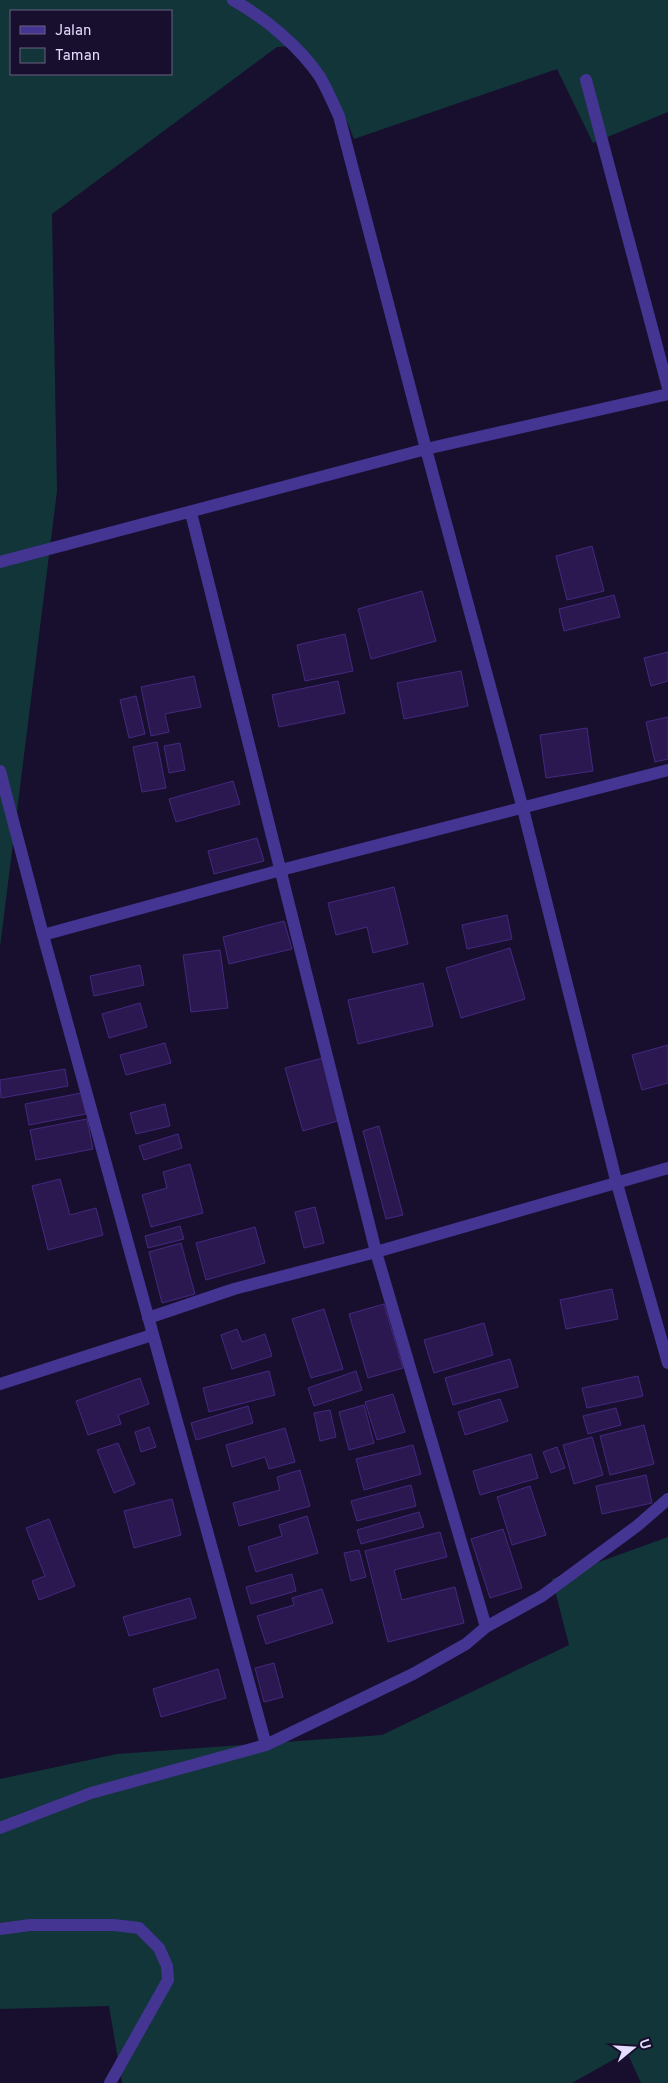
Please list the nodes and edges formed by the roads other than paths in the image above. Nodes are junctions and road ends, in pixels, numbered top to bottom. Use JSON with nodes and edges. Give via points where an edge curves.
{"nodes":[{"id":1,"x":233,"y":0,"type":"edge"},
{"id":2,"x":586,"y":80,"type":"dead end"},
{"id":3,"x":668,"y":388,"type":"edge"},
{"id":4,"x":668,"y":394,"type":"edge"},
{"id":5,"x":426,"y":449,"type":"junction"},
{"id":6,"x":191,"y":513,"type":"junction"},
{"id":7,"x":0,"y":562,"type":"edge"},
{"id":8,"x":668,"y":770,"type":"edge"},
{"id":9,"x":0,"y":772,"type":"edge"},
{"id":10,"x":523,"y":809,"type":"junction"},
{"id":11,"x":281,"y":870,"type":"junction"},
{"id":12,"x":43,"y":935,"type":"junction"},
{"id":13,"x":668,"y":1168,"type":"edge"},
{"id":14,"x":617,"y":1184,"type":"junction"},
{"id":15,"x":376,"y":1252,"type":"junction"},
{"id":16,"x":148,"y":1318,"type":"junction"},
{"id":17,"x":152,"y":1335,"type":"junction"},
{"id":18,"x":668,"y":1363,"type":"edge"},
{"id":19,"x":0,"y":1384,"type":"edge"},
{"id":20,"x":668,"y":1499,"type":"edge"},
{"id":21,"x":486,"y":1626,"type":"junction"},
{"id":22,"x":266,"y":1745,"type":"junction"},
{"id":23,"x":0,"y":1828,"type":"edge"},
{"id":24,"x":0,"y":1929,"type":"edge"},
{"id":25,"x":110,"y":2083,"type":"edge"}],
"edges":[{"from":1,"to":5,"type":"street","via":[[284,36],[320,77],[339,116]]},
{"from":2,"to":3,"type":"street"},
{"from":4,"to":5,"type":"street"},
{"from":5,"to":6,"type":"street"},
{"from":5,"to":10,"type":"street"},
{"from":6,"to":7,"type":"street"},
{"from":6,"to":11,"type":"street"},
{"from":8,"to":10,"type":"street"},
{"from":9,"to":12,"type":"street"},
{"from":10,"to":11,"type":"street"},
{"from":10,"to":14,"type":"street"},
{"from":11,"to":12,"type":"street"},
{"from":11,"to":15,"type":"street"},
{"from":12,"to":16,"type":"street"},
{"from":13,"to":14,"type":"street"},
{"from":14,"to":15,"type":"street"},
{"from":14,"to":18,"type":"street"},
{"from":15,"to":16,"type":"street","via":[[234,1289]]},
{"from":15,"to":21,"type":"street"},
{"from":16,"to":17,"type":"street"},
{"from":17,"to":19,"type":"street"},
{"from":17,"to":22,"type":"street"},
{"from":20,"to":21,"type":"street","via":[[542,1596]]},
{"from":21,"to":22,"type":"street","via":[[466,1644],[413,1674]]},
{"from":22,"to":23,"type":"street","via":[[91,1793]]},
{"from":24,"to":25,"type":"street","via":[[30,1925],[114,1925],[139,1928],[159,1948],[167,1966],[168,1980]]}]}
